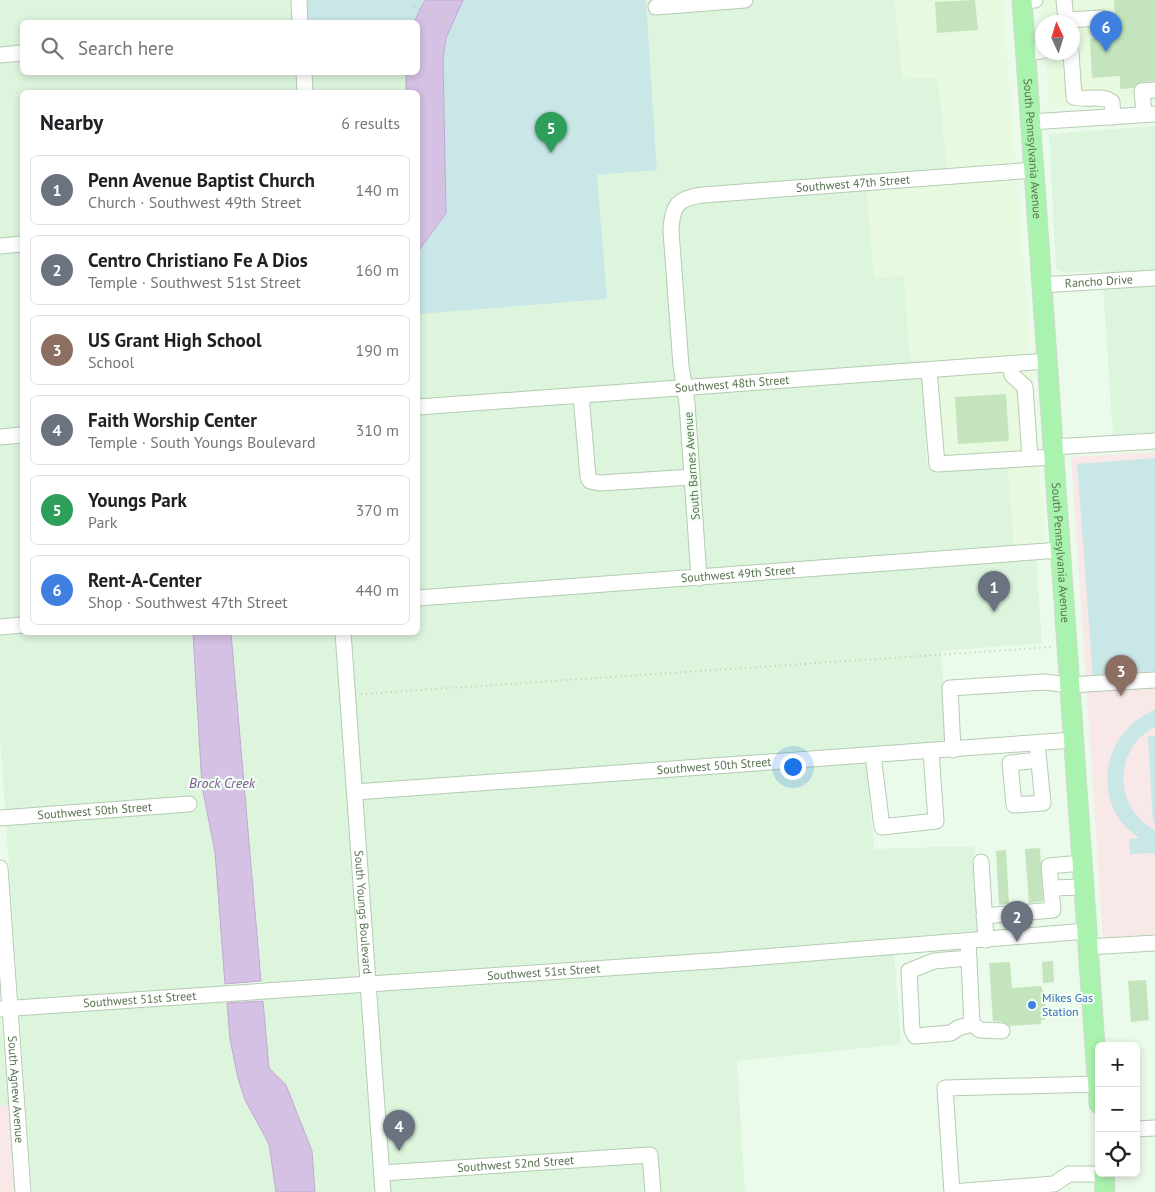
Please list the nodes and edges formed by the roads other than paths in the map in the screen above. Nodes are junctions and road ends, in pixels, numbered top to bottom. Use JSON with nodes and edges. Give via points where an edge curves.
{"nodes":[{"id":1,"x":299,"y":0,"type":"edge"},
{"id":2,"x":745,"y":0,"type":"edge"},
{"id":3,"x":1026,"y":0,"type":"edge"},
{"id":4,"x":1064,"y":0,"type":"edge"},
{"id":5,"x":656,"y":7,"type":"dead end"},
{"id":6,"x":1102,"y":18,"type":"dead end"},
{"id":7,"x":300,"y":20,"type":"edge"},
{"id":8,"x":1034,"y":52,"type":"edge"},
{"id":9,"x":20,"y":53,"type":"edge"},
{"id":10,"x":0,"y":55,"type":"edge"},
{"id":11,"x":1072,"y":60,"type":"edge"},
{"id":12,"x":304,"y":75,"type":"edge"},
{"id":13,"x":305,"y":90,"type":"edge"},
{"id":14,"x":1155,"y":90,"type":"edge"},
{"id":15,"x":1149,"y":114,"type":"edge"},
{"id":16,"x":1113,"y":117,"type":"junction"},
{"id":17,"x":1030,"y":122,"type":"junction"},
{"id":18,"x":1034,"y":170,"type":"junction"},
{"id":19,"x":676,"y":206,"type":"joint"},
{"id":20,"x":20,"y":244,"type":"edge"},
{"id":21,"x":0,"y":246,"type":"edge"},
{"id":22,"x":1155,"y":278,"type":"edge"},
{"id":23,"x":1041,"y":285,"type":"junction"},
{"id":24,"x":1047,"y":361,"type":"junction"},
{"id":25,"x":1010,"y":364,"type":"junction"},
{"id":26,"x":929,"y":370,"type":"junction"},
{"id":27,"x":685,"y":388,"type":"junction"},
{"id":28,"x":581,"y":395,"type":"junction"},
{"id":29,"x":420,"y":407,"type":"edge"},
{"id":30,"x":20,"y":435,"type":"edge"},
{"id":31,"x":0,"y":437,"type":"edge"},
{"id":32,"x":1155,"y":441,"type":"edge"},
{"id":33,"x":1053,"y":452,"type":"junction"},
{"id":34,"x":1030,"y":458,"type":"junction"},
{"id":35,"x":692,"y":477,"type":"junction"},
{"id":36,"x":1060,"y":550,"type":"junction"},
{"id":37,"x":699,"y":578,"type":"junction"},
{"id":38,"x":420,"y":598,"type":"edge"},
{"id":39,"x":20,"y":625,"type":"edge"},
{"id":40,"x":0,"y":627,"type":"edge"},
{"id":41,"x":343,"y":635,"type":"edge"},
{"id":42,"x":1155,"y":680,"type":"edge"},
{"id":43,"x":1069,"y":685,"type":"junction"},
{"id":44,"x":1073,"y":740,"type":"junction"},
{"id":45,"x":1037,"y":743,"type":"junction"},
{"id":46,"x":953,"y":750,"type":"junction"},
{"id":47,"x":931,"y":752,"type":"junction"},
{"id":48,"x":873,"y":755,"type":"junction"},
{"id":49,"x":1039,"y":760,"type":"dead end"},
{"id":50,"x":354,"y":792,"type":"junction"},
{"id":51,"x":189,"y":804,"type":"dead end"},
{"id":52,"x":0,"y":818,"type":"edge"},
{"id":53,"x":981,"y":862,"type":"dead end"},
{"id":54,"x":1082,"y":863,"type":"junction"},
{"id":55,"x":0,"y":868,"type":"edge"},
{"id":56,"x":1084,"y":887,"type":"junction"},
{"id":57,"x":1051,"y":888,"type":"junction"},
{"id":58,"x":1017,"y":913,"type":"junction"},
{"id":59,"x":984,"y":916,"type":"junction"},
{"id":60,"x":1018,"y":937,"type":"junction"},
{"id":61,"x":1087,"y":939,"type":"junction"},
{"id":62,"x":986,"y":940,"type":"junction"},
{"id":63,"x":968,"y":941,"type":"junction"},
{"id":64,"x":1155,"y":943,"type":"edge"},
{"id":65,"x":934,"y":944,"type":"junction"},
{"id":66,"x":969,"y":958,"type":"junction"},
{"id":67,"x":934,"y":961,"type":"junction"},
{"id":68,"x":368,"y":983,"type":"junction"},
{"id":69,"x":5,"y":1009,"type":"edge"},
{"id":70,"x":972,"y":1024,"type":"junction"},
{"id":71,"x":1002,"y":1031,"type":"dead end"},
{"id":72,"x":1095,"y":1055,"type":"edge"},
{"id":73,"x":1095,"y":1084,"type":"edge"},
{"id":74,"x":1155,"y":1128,"type":"edge"},
{"id":75,"x":1140,"y":1129,"type":"edge"},
{"id":76,"x":382,"y":1173,"type":"junction"},
{"id":77,"x":1095,"y":1173,"type":"edge"},
{"id":78,"x":1104,"y":1177,"type":"edge"},
{"id":79,"x":23,"y":1192,"type":"edge"},
{"id":80,"x":383,"y":1192,"type":"edge"},
{"id":81,"x":652,"y":1192,"type":"edge"},
{"id":82,"x":1105,"y":1192,"type":"edge"}],
"edges":[{"from":1,"to":7,"type":"street"},
{"from":2,"to":5,"type":"street"},
{"from":3,"to":8,"type":"main road","name":"South Pennsylvania Avenue"},
{"from":4,"to":6,"type":"street","via":[[1066,20]]},
{"from":8,"to":17,"type":"main road","name":"South Pennsylvania Avenue"},
{"from":9,"to":10,"type":"street"},
{"from":11,"to":16,"type":"street","via":[[1074,98],[1106,98],[1112,102]]},
{"from":12,"to":13,"type":"street"},
{"from":14,"to":15,"type":"street","via":[[1142,91]]},
{"from":15,"to":16,"type":"street"},
{"from":16,"to":17,"type":"street"},
{"from":17,"to":18,"type":"main road","name":"South Pennsylvania Avenue"},
{"from":18,"to":19,"type":"street","name":"Southwest 47th Street","via":[[691,196]]},
{"from":18,"to":23,"type":"main road","name":"South Pennsylvania Avenue"},
{"from":19,"to":27,"type":"street","name":"South Barnes Avenue","via":[[671,231]]},
{"from":20,"to":21,"type":"street"},
{"from":22,"to":23,"type":"street","name":"Rancho Drive"},
{"from":23,"to":24,"type":"main road","name":"South Pennsylvania Avenue"},
{"from":24,"to":25,"type":"street","name":"Southwest 48th Street"},
{"from":24,"to":33,"type":"main road","name":"South Pennsylvania Avenue"},
{"from":25,"to":26,"type":"street","name":"Southwest 48th Street"},
{"from":25,"to":34,"type":"street","via":[[1012,375],[1024,387]]},
{"from":26,"to":27,"type":"street","name":"Southwest 48th Street"},
{"from":26,"to":34,"type":"street","via":[[937,464]]},
{"from":27,"to":28,"type":"street","name":"Southwest 48th Street"},
{"from":27,"to":35,"type":"street","name":"South Barnes Avenue"},
{"from":28,"to":29,"type":"street","name":"Southwest 48th Street"},
{"from":28,"to":35,"type":"street","via":[[590,481]]},
{"from":30,"to":31,"type":"street"},
{"from":32,"to":33,"type":"street"},
{"from":33,"to":34,"type":"street"},
{"from":33,"to":36,"type":"main road","name":"South Pennsylvania Avenue"},
{"from":35,"to":37,"type":"street","name":"South Barnes Avenue"},
{"from":36,"to":37,"type":"street","name":"Southwest 49th Street"},
{"from":36,"to":43,"type":"main road","name":"South Pennsylvania Avenue"},
{"from":37,"to":38,"type":"street","name":"Southwest 49th Street"},
{"from":39,"to":40,"type":"street"},
{"from":41,"to":50,"type":"street","name":"South Youngs Boulevard"},
{"from":42,"to":43,"type":"street"},
{"from":43,"to":44,"type":"main road","name":"South Pennsylvania Avenue"},
{"from":43,"to":46,"type":"street","via":[[1045,682],[950,688]]},
{"from":44,"to":45,"type":"street","name":"Southwest 50th Street"},
{"from":44,"to":54,"type":"main road","name":"South Pennsylvania Avenue"},
{"from":45,"to":46,"type":"street","name":"Southwest 50th Street"},
{"from":45,"to":49,"type":"street"},
{"from":46,"to":47,"type":"street","name":"Southwest 50th Street"},
{"from":47,"to":48,"type":"street","name":"Southwest 50th Street"},
{"from":47,"to":48,"type":"street","via":[[936,821],[882,827]]},
{"from":48,"to":50,"type":"street","name":"Southwest 50th Street"},
{"from":50,"to":68,"type":"street","name":"South Youngs Boulevard"},
{"from":51,"to":52,"type":"street","name":"Southwest 50th Street"},
{"from":53,"to":59,"type":"street"},
{"from":54,"to":56,"type":"main road","name":"South Pennsylvania Avenue"},
{"from":54,"to":57,"type":"street","via":[[1049,866]]},
{"from":55,"to":69,"type":"street","name":"South Agnew Avenue"},
{"from":56,"to":57,"type":"street"},
{"from":56,"to":61,"type":"main road","name":"South Pennsylvania Avenue"},
{"from":57,"to":58,"type":"street","via":[[1053,910]]},
{"from":58,"to":59,"type":"street"},
{"from":58,"to":60,"type":"street"},
{"from":59,"to":62,"type":"street"},
{"from":60,"to":61,"type":"street","name":"Southwest 51st Street"},
{"from":60,"to":62,"type":"street","name":"Southwest 51st Street"},
{"from":61,"to":64,"type":"street","name":"Southwest 51st Street"},
{"from":61,"to":72,"type":"main road","name":"South Pennsylvania Avenue"},
{"from":62,"to":63,"type":"street","name":"Southwest 51st Street"},
{"from":63,"to":65,"type":"street","name":"Southwest 51st Street"},
{"from":63,"to":66,"type":"street"},
{"from":65,"to":67,"type":"street"},
{"from":65,"to":68,"type":"street","name":"Southwest 51st Street"},
{"from":66,"to":67,"type":"street"},
{"from":66,"to":70,"type":"street"},
{"from":67,"to":70,"type":"street","via":[[909,970],[915,1036],[943,1034]]},
{"from":68,"to":69,"type":"street","name":"Southwest 51st Street"},
{"from":68,"to":76,"type":"street","name":"South Youngs Boulevard"},
{"from":69,"to":79,"type":"street","name":"South Agnew Avenue"},
{"from":70,"to":71,"type":"street","via":[[980,1030]]},
{"from":73,"to":77,"type":"street","via":[[945,1088],[952,1192],[1054,1184],[1069,1174]]},
{"from":74,"to":75,"type":"street"},
{"from":76,"to":80,"type":"street","name":"South Youngs Boulevard"},
{"from":76,"to":81,"type":"street","name":"Southwest 52nd Street","via":[[650,1155]]},
{"from":78,"to":82,"type":"main road"}]}
